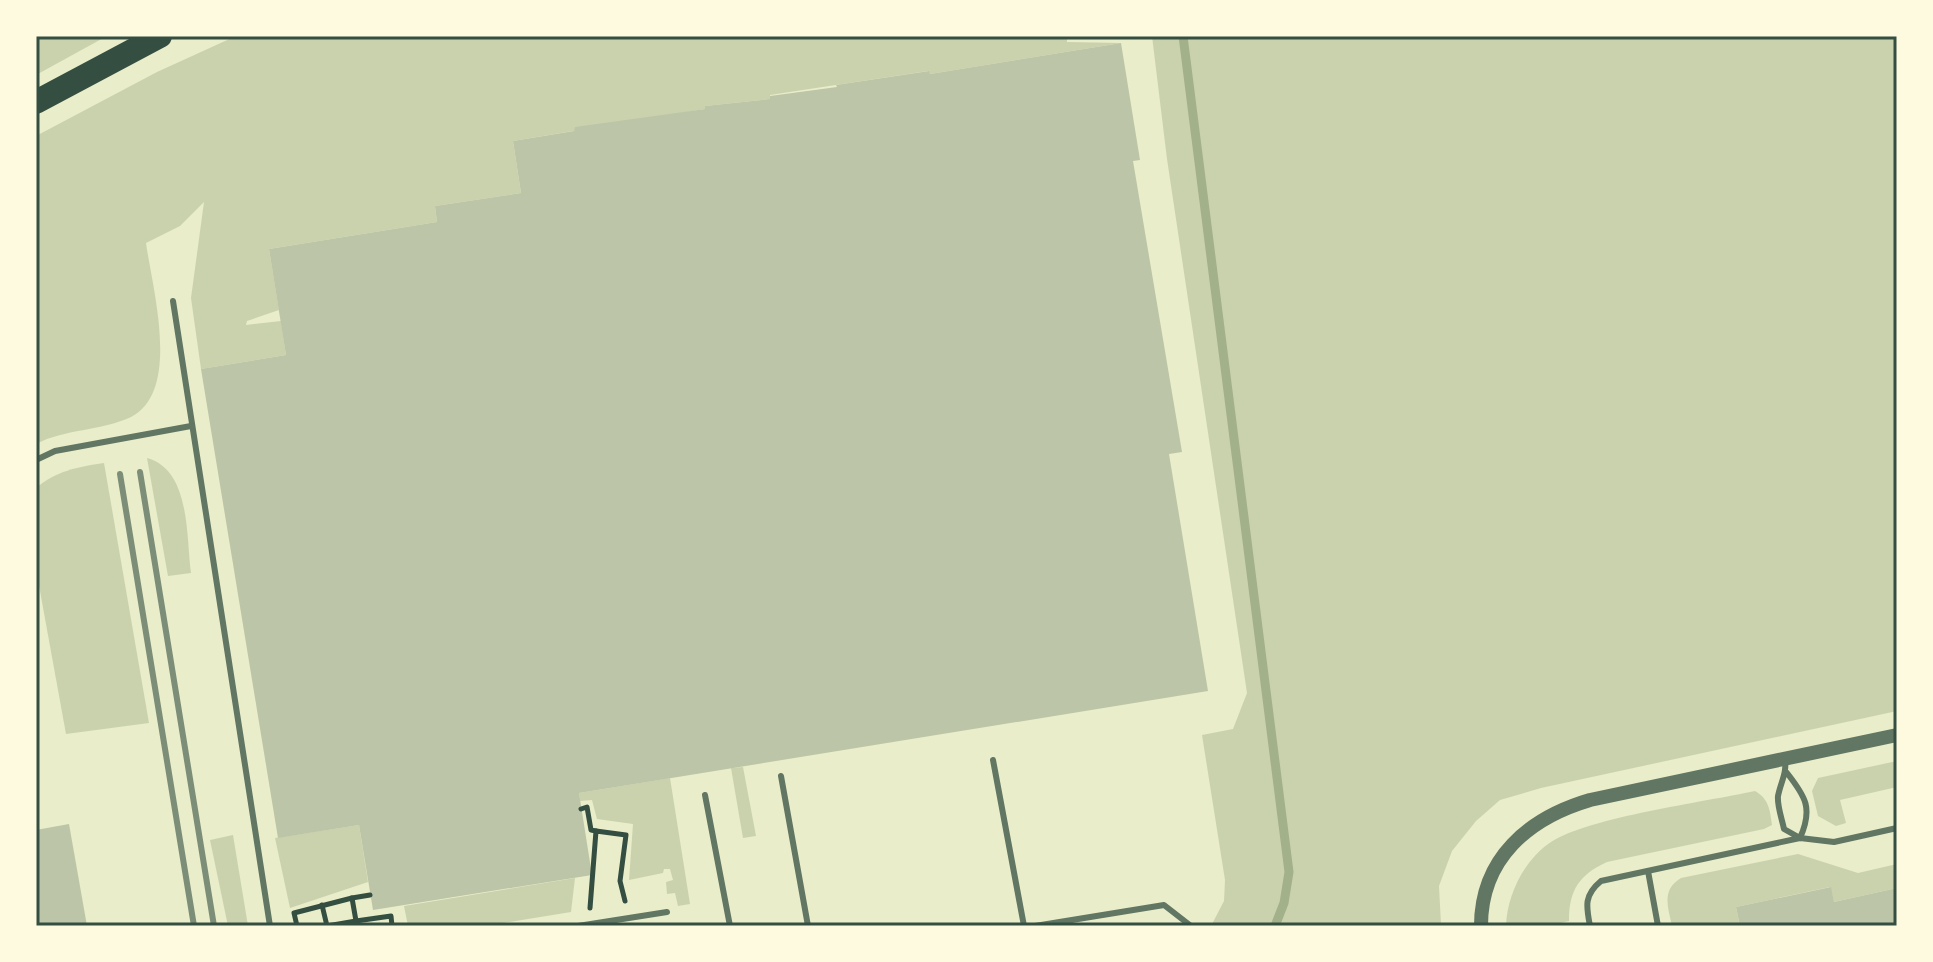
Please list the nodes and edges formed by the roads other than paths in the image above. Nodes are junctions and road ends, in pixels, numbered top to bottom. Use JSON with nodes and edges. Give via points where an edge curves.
{"nodes":[{"id":1,"x":160,"y":36,"type":"edge"},
{"id":2,"x":36,"y":102,"type":"edge"},
{"id":3,"x":173,"y":301,"type":"dead end"},
{"id":4,"x":191,"y":426,"type":"junction"},
{"id":5,"x":36,"y":460,"type":"edge"},
{"id":6,"x":1897,"y":735,"type":"edge"},
{"id":7,"x":993,"y":760,"type":"dead end"},
{"id":8,"x":1786,"y":766,"type":"junction"},
{"id":9,"x":781,"y":776,"type":"dead end"},
{"id":10,"x":705,"y":795,"type":"dead end"},
{"id":11,"x":1897,"y":828,"type":"edge"},
{"id":12,"x":1800,"y":838,"type":"junction"},
{"id":13,"x":1648,"y":871,"type":"junction"},
{"id":14,"x":667,"y":912,"type":"dead end"},
{"id":15,"x":270,"y":926,"type":"edge"},
{"id":16,"x":578,"y":926,"type":"edge"},
{"id":17,"x":730,"y":926,"type":"edge"},
{"id":18,"x":808,"y":926,"type":"edge"},
{"id":19,"x":1024,"y":926,"type":"edge"},
{"id":20,"x":1035,"y":926,"type":"edge"},
{"id":21,"x":1191,"y":926,"type":"edge"},
{"id":22,"x":1481,"y":926,"type":"edge"},
{"id":23,"x":1590,"y":926,"type":"edge"},
{"id":24,"x":1658,"y":926,"type":"edge"}],
"edges":[{"from":1,"to":2,"type":"highway"},
{"from":3,"to":4,"type":"lane"},
{"from":4,"to":5,"type":"lane","via":[[55,451]]},
{"from":4,"to":15,"type":"lane"},
{"from":6,"to":8,"type":"street"},
{"from":7,"to":19,"type":"lane"},
{"from":8,"to":12,"type":"lane","via":[[1806,807],[1808,820]]},
{"from":8,"to":12,"type":"lane","via":[[1778,798],[1782,821],[1784,829]]},
{"from":8,"to":22,"type":"street","via":[[1590,800],[1550,813],[1502,855],[1487,883]]},
{"from":9,"to":18,"type":"lane"},
{"from":10,"to":17,"type":"lane"},
{"from":11,"to":12,"type":"lane","via":[[1834,842]]},
{"from":12,"to":13,"type":"lane"},
{"from":13,"to":23,"type":"lane","via":[[1601,881],[1592,888],[1586,905]]},
{"from":13,"to":24,"type":"lane"},
{"from":14,"to":16,"type":"lane"},
{"from":20,"to":21,"type":"lane","via":[[1164,905]]}]}
